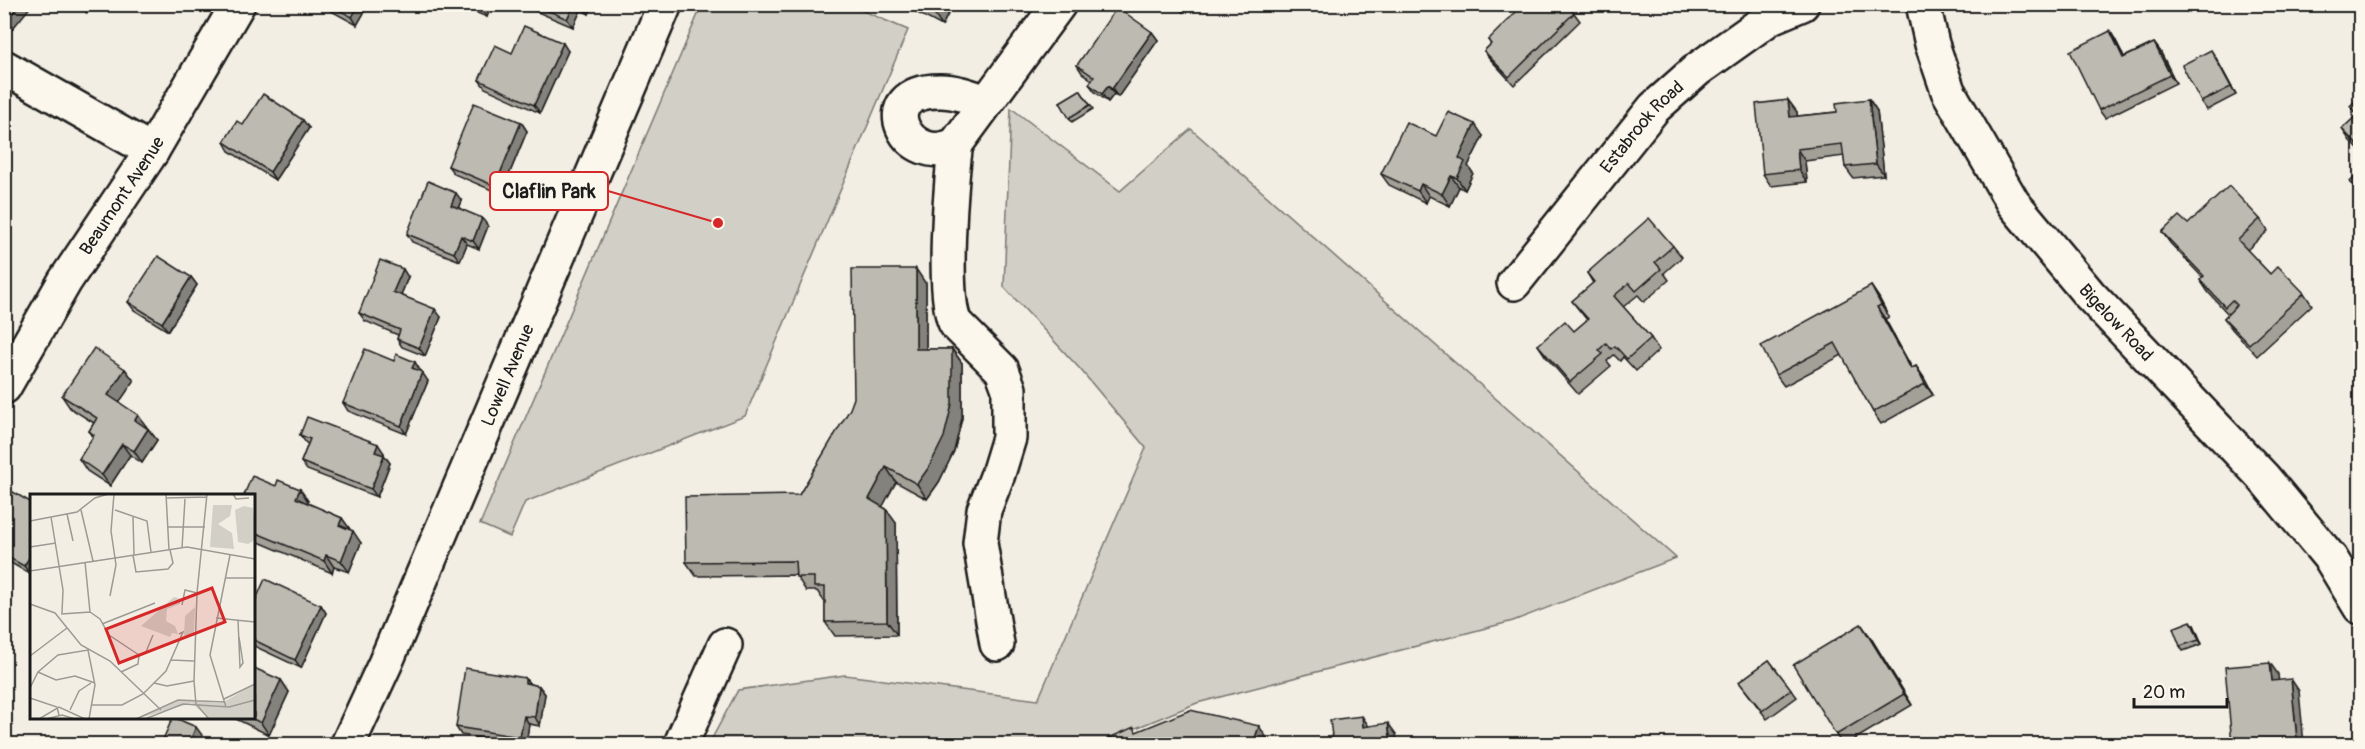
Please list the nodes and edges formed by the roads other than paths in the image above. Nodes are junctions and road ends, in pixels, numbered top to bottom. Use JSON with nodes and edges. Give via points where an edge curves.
{"nodes":[{"id":1,"x":238,"y":4,"type":"edge"},
{"id":2,"x":665,"y":4,"type":"edge"},
{"id":3,"x":1059,"y":4,"type":"edge"},
{"id":4,"x":1802,"y":4,"type":"edge"},
{"id":5,"x":1923,"y":4,"type":"edge"},
{"id":6,"x":4,"y":67,"type":"edge"},
{"id":7,"x":986,"y":102,"type":"junction"},
{"id":8,"x":956,"y":144,"type":"junction"},
{"id":9,"x":152,"y":151,"type":"junction"},
{"id":10,"x":1514,"y":283,"type":"dead end"},
{"id":11,"x":4,"y":387,"type":"edge"},
{"id":12,"x":2361,"y":607,"type":"edge"},
{"id":13,"x":997,"y":644,"type":"dead end"},
{"id":14,"x":725,"y":645,"type":"dead end"},
{"id":15,"x":348,"y":744,"type":"edge"},
{"id":16,"x":681,"y":744,"type":"edge"}],
"edges":[{"from":1,"to":9,"type":"street","name":"Beaumont Avenue"},
{"from":2,"to":15,"type":"street","name":"Lowell Avenue"},
{"from":3,"to":7,"type":"street"},
{"from":4,"to":10,"type":"street","name":"Estabrook Road","via":[[1771,17],[1698,69],[1654,108]]},
{"from":5,"to":12,"type":"street","name":"Bigelow Road","via":[[1948,91],[2013,203],[2090,294],[2263,477],[2331,559]]},
{"from":6,"to":9,"type":"street"},
{"from":7,"to":8,"type":"street"},
{"from":7,"to":8,"type":"street","via":[[940,91],[912,98],[903,108],[899,123],[913,140],[935,149]]},
{"from":8,"to":13,"type":"street","via":[[950,194],[952,317],[1002,370],[1009,389],[1009,438],[984,510],[980,543]]},
{"from":9,"to":11,"type":"street","name":"Beaumont Avenue","via":[[65,281]]},
{"from":14,"to":16,"type":"street"}]}
